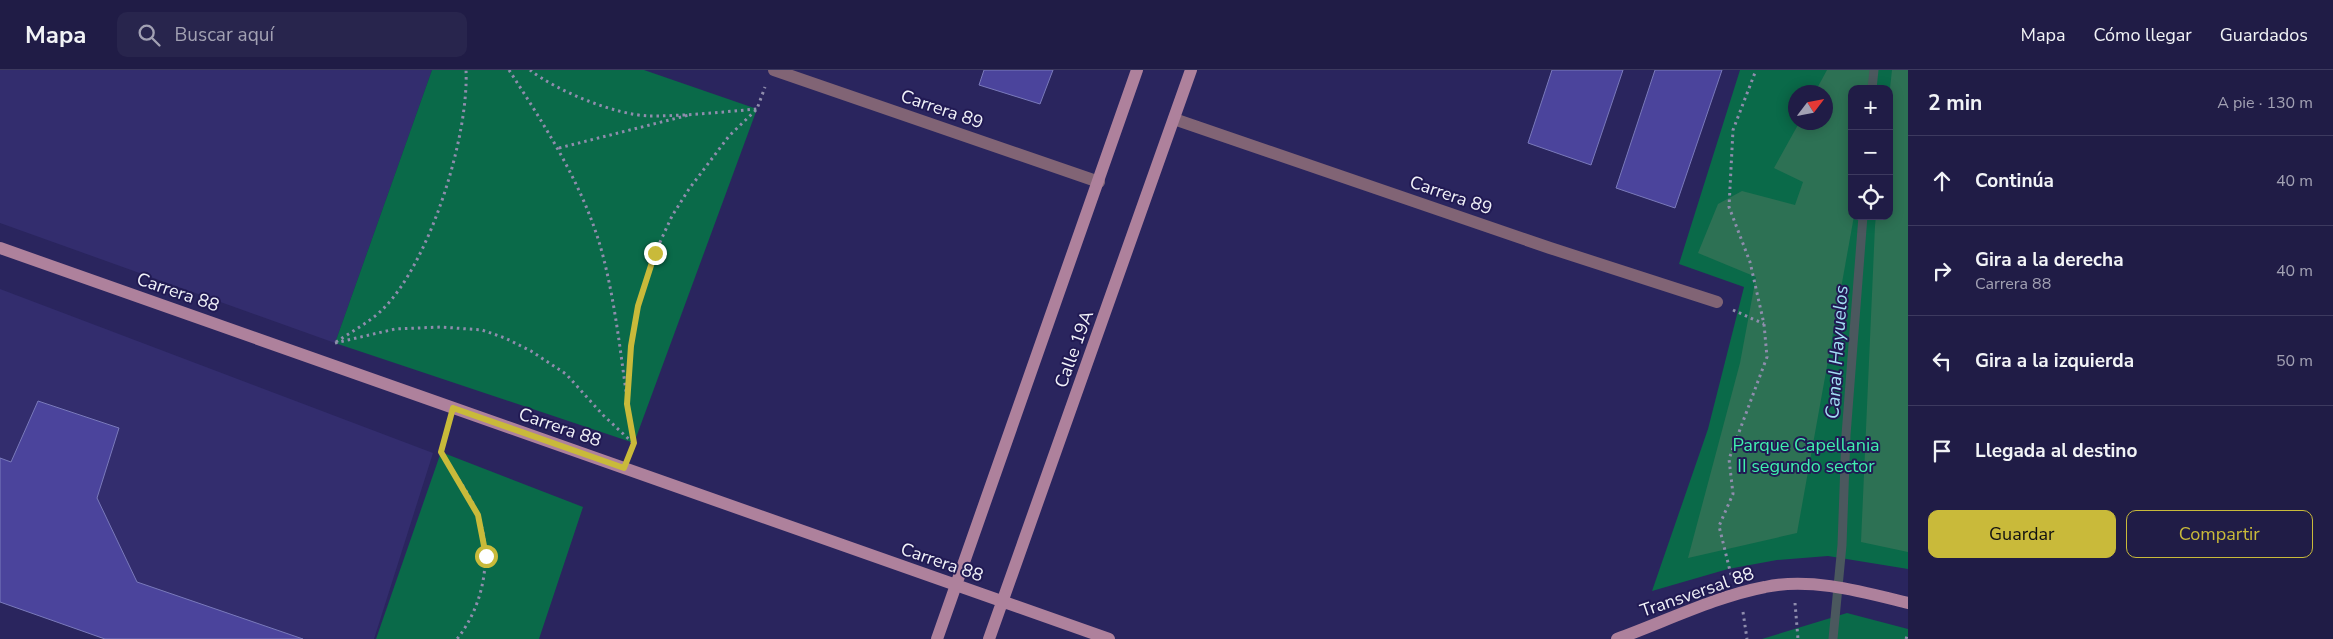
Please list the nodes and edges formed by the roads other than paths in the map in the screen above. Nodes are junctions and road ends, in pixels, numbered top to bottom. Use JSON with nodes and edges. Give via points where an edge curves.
{"nodes":[{"id":1,"x":1137,"y":70,"type":"edge"},
{"id":2,"x":1192,"y":70,"type":"edge"},
{"id":3,"x":771,"y":74,"type":"edge"},
{"id":4,"x":1174,"y":119,"type":"junction"},
{"id":5,"x":1099,"y":182,"type":"junction"},
{"id":6,"x":0,"y":248,"type":"edge"},
{"id":7,"x":1717,"y":302,"type":"road end"},
{"id":8,"x":957,"y":586,"type":"junction"},
{"id":9,"x":1003,"y":602,"type":"junction"},
{"id":10,"x":1908,"y":603,"type":"edge"},
{"id":11,"x":937,"y":639,"type":"edge"},
{"id":12,"x":989,"y":639,"type":"edge"},
{"id":13,"x":1108,"y":639,"type":"edge"},
{"id":14,"x":1617,"y":639,"type":"edge"}],
"edges":[{"from":1,"to":5,"type":"street","name":"Calle 19A"},
{"from":2,"to":4,"type":"street","name":"Calle 19A"},
{"from":3,"to":5,"type":"street","name":"Carrera 89"},
{"from":4,"to":7,"type":"street","name":"Carrera 89"},
{"from":4,"to":9,"type":"street","name":"Calle 19A"},
{"from":5,"to":8,"type":"street","name":"Calle 19A"},
{"from":6,"to":8,"type":"street","name":"Carrera 88"},
{"from":8,"to":9,"type":"street","name":"Carrera 88"},
{"from":8,"to":11,"type":"street","name":"Calle 19A"},
{"from":9,"to":12,"type":"street","name":"Calle 19A"},
{"from":9,"to":13,"type":"street","name":"Carrera 88"},
{"from":10,"to":14,"type":"street","name":"Transversal 88","via":[[1831,586],[1766,586]]}]}
